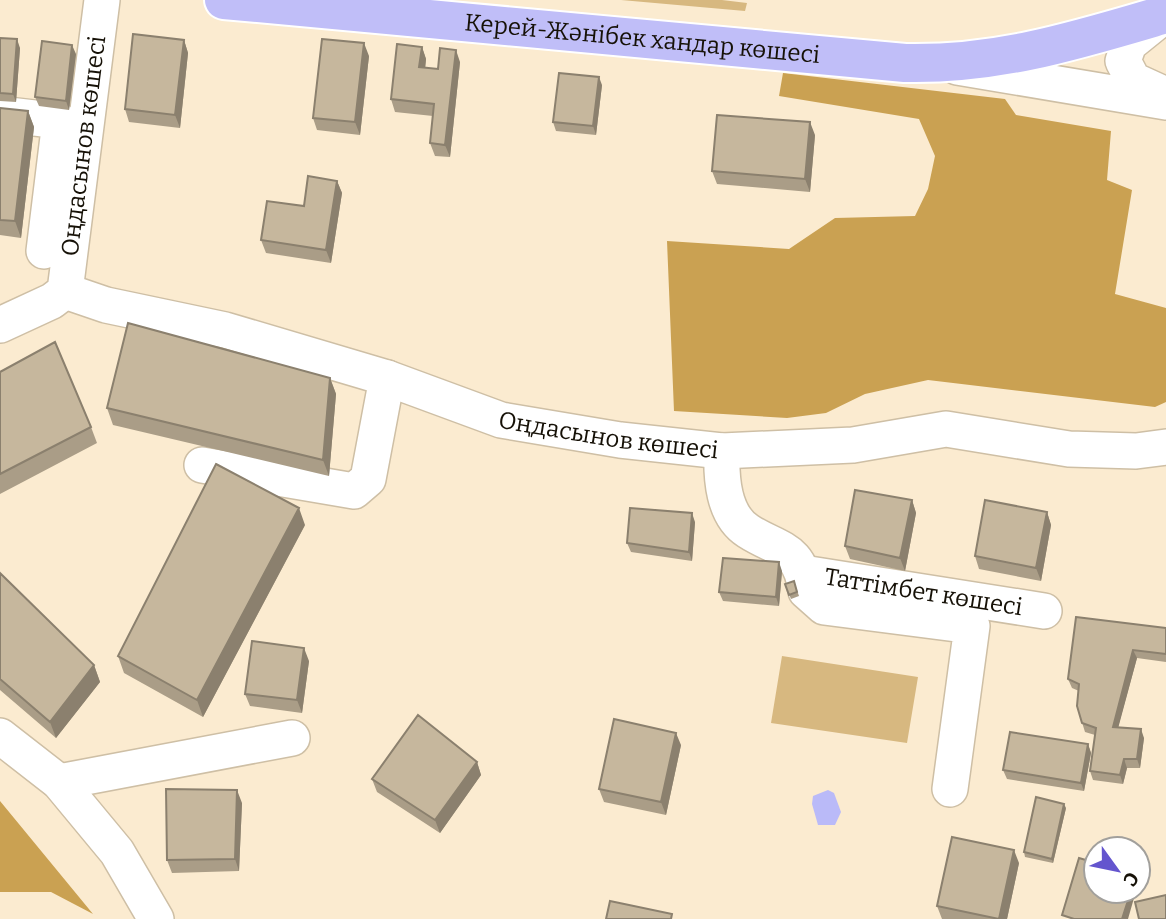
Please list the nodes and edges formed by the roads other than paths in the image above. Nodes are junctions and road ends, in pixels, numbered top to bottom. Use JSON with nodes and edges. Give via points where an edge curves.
{"nodes":[{"id":1,"x":102,"y":0,"type":"edge"},
{"id":2,"x":224,"y":0,"type":"edge"},
{"id":3,"x":1165,"y":15,"type":"edge"},
{"id":4,"x":1096,"y":34,"type":"junction"},
{"id":5,"x":936,"y":64,"type":"junction"},
{"id":6,"x":1103,"y":91,"type":"junction"},
{"id":7,"x":1166,"y":95,"type":"edge"},
{"id":8,"x":1166,"y":102,"type":"edge"},
{"id":9,"x":0,"y":114,"type":"edge"},
{"id":10,"x":44,"y":251,"type":"dead end"},
{"id":11,"x":65,"y":291,"type":"junction"},
{"id":12,"x":0,"y":325,"type":"edge"},
{"id":13,"x":387,"y":377,"type":"junction"},
{"id":14,"x":1166,"y":447,"type":"edge"},
{"id":15,"x":722,"y":451,"type":"junction"},
{"id":16,"x":202,"y":465,"type":"dead end"},
{"id":17,"x":805,"y":582,"type":"junction"},
{"id":18,"x":1044,"y":611,"type":"dead end"},
{"id":19,"x":0,"y":736,"type":"edge"},
{"id":20,"x":292,"y":738,"type":"dead end"},
{"id":21,"x":59,"y":782,"type":"junction"},
{"id":22,"x":950,"y":789,"type":"dead end"},
{"id":23,"x":156,"y":919,"type":"edge"}],
"edges":[{"from":1,"to":11,"type":"street","name":"Оңдасынов көшесі"},
{"from":2,"to":5,"type":"main road","name":"Керей-Жәнібек хандар көшесі"},
{"from":3,"to":4,"type":"main road","name":"Керей-Жәнібек хандар көшесі"},
{"from":3,"to":7,"type":"street","via":[[1129,44],[1123,61],[1133,80]]},
{"from":4,"to":5,"type":"main road","name":"Керей-Жәнібек хандар көшесі","via":[[985,60]]},
{"from":4,"to":6,"type":"street","via":[[1081,63],[1084,76]]},
{"from":5,"to":6,"type":"street"},
{"from":6,"to":8,"type":"street"},
{"from":9,"to":10,"type":"street","via":[[60,121]]},
{"from":11,"to":12,"type":"street","name":"Оңдасынов көшесі"},
{"from":11,"to":13,"type":"street","name":"Оңдасынов көшесі","via":[[106,305],[225,330]]},
{"from":13,"to":15,"type":"street","name":"Оңдасынов көшесі","via":[[501,420]]},
{"from":13,"to":16,"type":"street","via":[[368,479],[354,491]]},
{"from":14,"to":15,"type":"street","name":"Оңдасынов көшесі","via":[[1069,449],[946,429],[853,445]]},
{"from":15,"to":17,"type":"street","name":"Таттімбет көшесі","via":[[721,481],[732,512],[746,530],[785,549]]},
{"from":17,"to":18,"type":"street","name":"Таттімбет көшесі"},
{"from":17,"to":22,"type":"street","via":[[824,607],[972,626]]},
{"from":19,"to":21,"type":"street"},
{"from":20,"to":21,"type":"street"},
{"from":21,"to":23,"type":"street","via":[[117,852]]}]}
